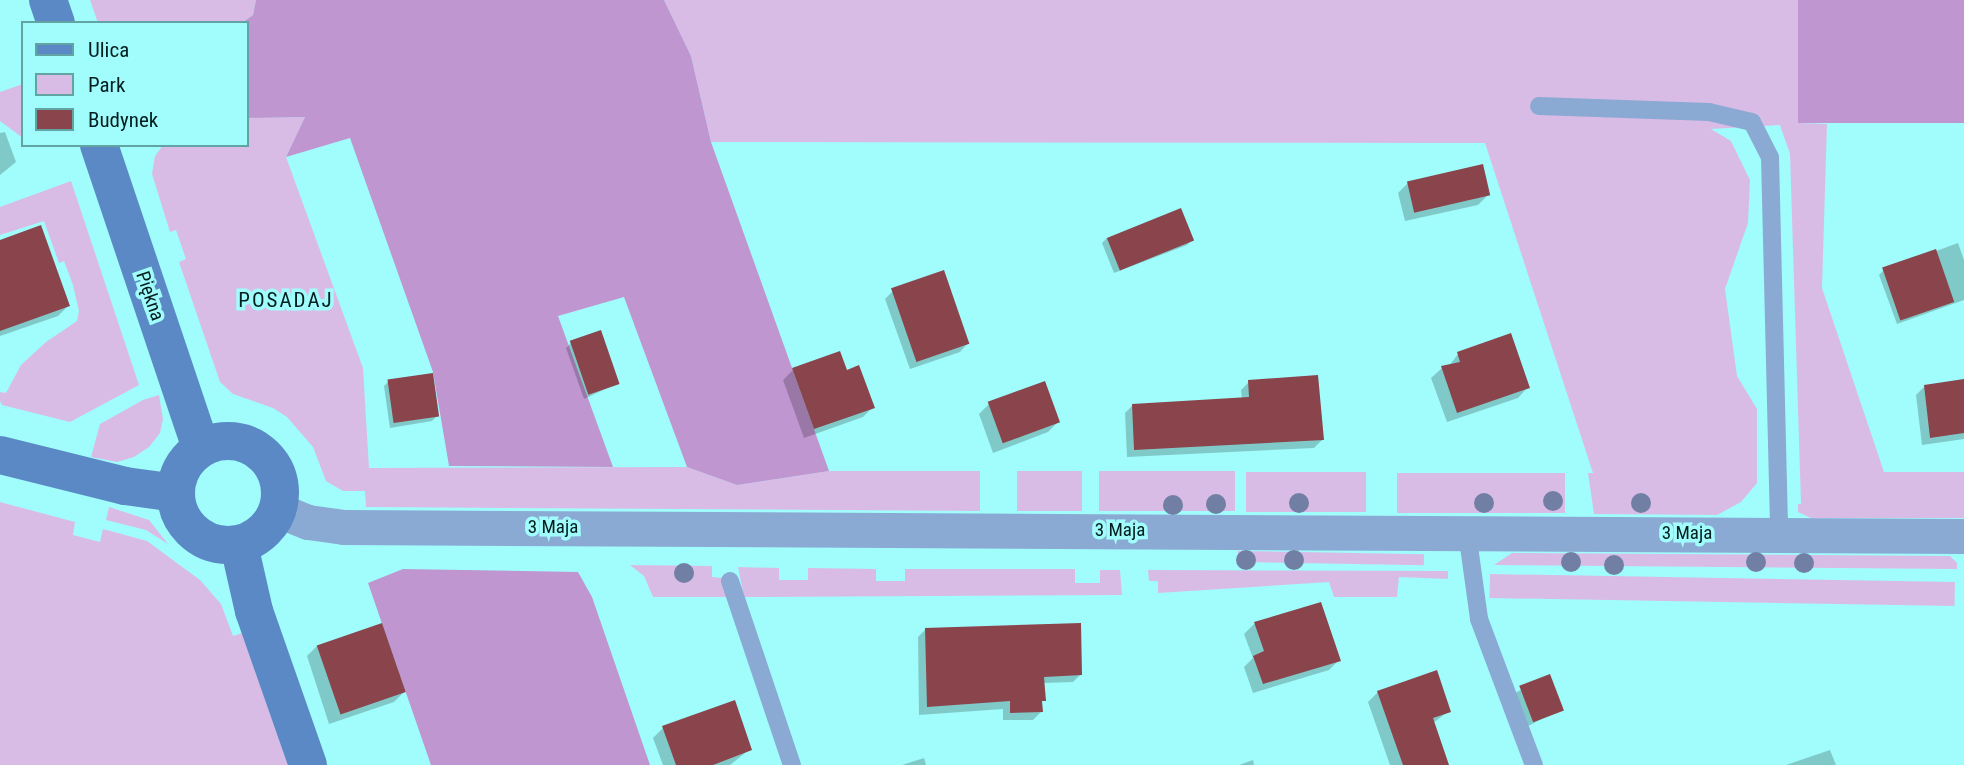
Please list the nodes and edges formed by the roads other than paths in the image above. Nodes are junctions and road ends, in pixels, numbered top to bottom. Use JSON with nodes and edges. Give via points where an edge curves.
{"nodes":[{"id":1,"x":48,"y":0,"type":"edge"},
{"id":2,"x":55,"y":21,"type":"edge"},
{"id":3,"x":1539,"y":106,"type":"dead end"},
{"id":4,"x":100,"y":147,"type":"edge"},
{"id":5,"x":201,"y":447,"type":"junction"},
{"id":6,"x":0,"y":455,"type":"edge"},
{"id":7,"x":176,"y":493,"type":"junction"},
{"id":8,"x":278,"y":510,"type":"junction"},
{"id":9,"x":1467,"y":532,"type":"junction"},
{"id":10,"x":1779,"y":534,"type":"junction"},
{"id":11,"x":1964,"y":536,"type":"edge"},
{"id":12,"x":239,"y":545,"type":"junction"},
{"id":13,"x":730,"y":581,"type":"dead end"},
{"id":14,"x":308,"y":765,"type":"edge"},
{"id":15,"x":792,"y":765,"type":"edge"},
{"id":16,"x":1534,"y":765,"type":"edge"}],
"edges":[{"from":1,"to":2,"type":"street"},
{"from":3,"to":10,"type":"lane","via":[[1709,112],[1752,122],[1770,157]]},
{"from":4,"to":5,"type":"street","name":"Piękna"},
{"from":5,"to":7,"type":"street","via":[[179,475]]},
{"from":5,"to":8,"type":"street","via":[[237,441],[254,447],[278,474]]},
{"from":6,"to":7,"type":"street","via":[[125,486]]},
{"from":7,"to":12,"type":"street","via":[[179,511],[195,533],[220,545]]},
{"from":8,"to":9,"type":"street","name":"3 Maja","via":[[308,523],[344,527]]},
{"from":8,"to":12,"type":"street","via":[[270,526]]},
{"from":9,"to":10,"type":"street","name":"3 Maja"},
{"from":9,"to":16,"type":"lane","via":[[1479,619]]},
{"from":10,"to":11,"type":"street","name":"3 Maja"},
{"from":12,"to":14,"type":"street","via":[[254,611]]},
{"from":13,"to":15,"type":"lane"}]}
